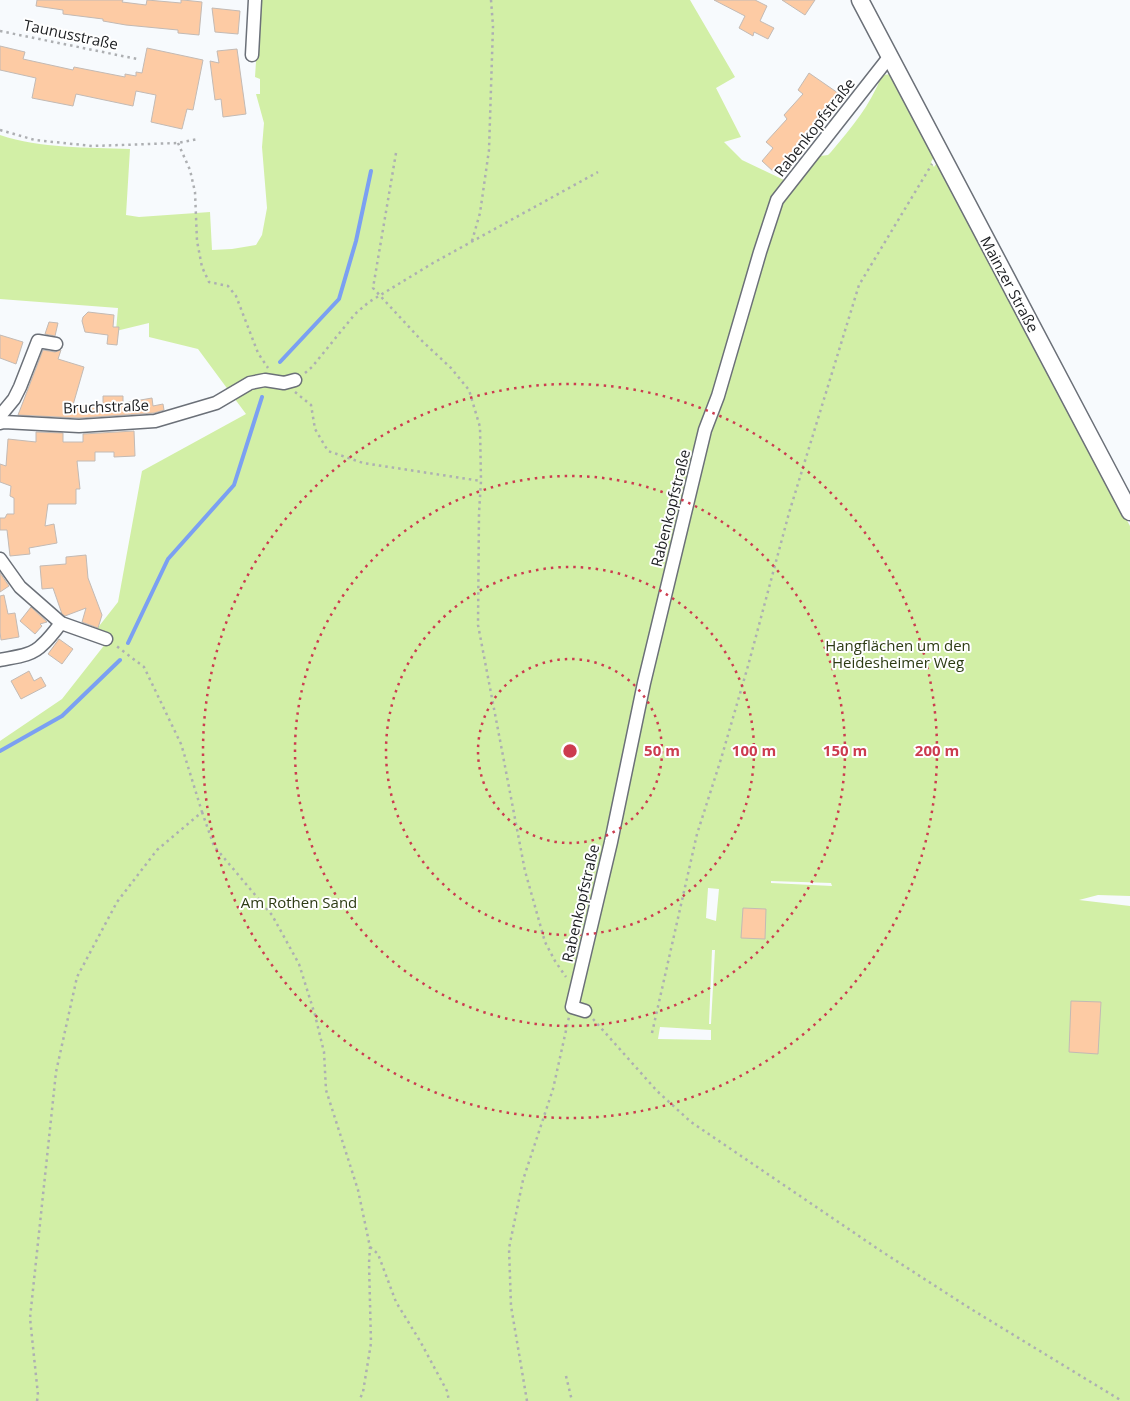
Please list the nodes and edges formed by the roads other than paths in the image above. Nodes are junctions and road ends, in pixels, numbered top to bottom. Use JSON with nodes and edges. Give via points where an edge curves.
{"nodes":[{"id":1,"x":255,"y":0,"type":"edge"},
{"id":2,"x":860,"y":0,"type":"edge"},
{"id":3,"x":252,"y":55,"type":"dead end"},
{"id":4,"x":890,"y":56,"type":"junction"},
{"id":5,"x":56,"y":344,"type":"dead end"},
{"id":6,"x":285,"y":381,"type":"road end"},
{"id":7,"x":0,"y":416,"type":"edge"},
{"id":8,"x":0,"y":423,"type":"edge"},
{"id":9,"x":1130,"y":512,"type":"edge"},
{"id":10,"x":0,"y":560,"type":"edge"},
{"id":11,"x":61,"y":624,"type":"junction"},
{"id":12,"x":106,"y":638,"type":"road end"},
{"id":13,"x":0,"y":660,"type":"edge"},
{"id":14,"x":585,"y":1011,"type":"road end"}],
"edges":[{"from":1,"to":3,"type":"street"},
{"from":2,"to":4,"type":"main road","name":"Mainzer Straße"},
{"from":4,"to":9,"type":"main road","name":"Mainzer Straße"},
{"from":4,"to":14,"type":"street","name":"Rabenkopfstraße","via":[[777,200],[760,252],[705,430],[644,683],[572,1007]]},
{"from":5,"to":7,"type":"street","via":[[38,341],[14,399]]},
{"from":6,"to":8,"type":"street","name":"Bruchstraße","via":[[250,383],[216,403],[155,421],[79,426]]},
{"from":10,"to":11,"type":"street","via":[[20,587]]},
{"from":11,"to":12,"type":"street"},
{"from":11,"to":13,"type":"street","via":[[35,651]]}]}
